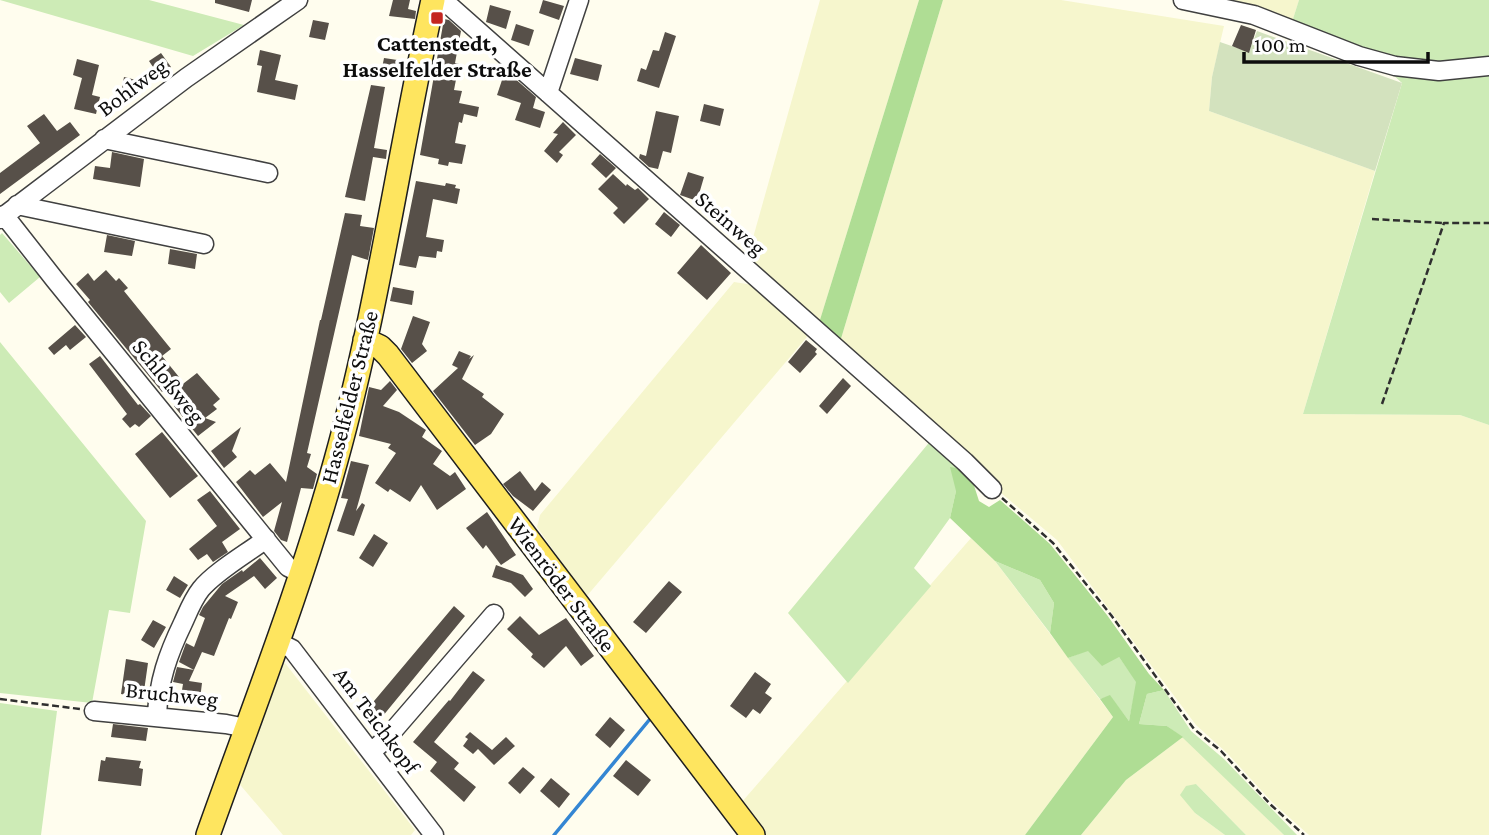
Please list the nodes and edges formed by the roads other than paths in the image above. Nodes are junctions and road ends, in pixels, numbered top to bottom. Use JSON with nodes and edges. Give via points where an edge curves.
{"nodes":[{"id":1,"x":298,"y":0,"type":"edge"},
{"id":2,"x":433,"y":0,"type":"edge"},
{"id":3,"x":579,"y":0,"type":"edge"},
{"id":4,"x":1183,"y":0,"type":"edge"},
{"id":5,"x":1489,"y":66,"type":"edge"},
{"id":6,"x":548,"y":93,"type":"junction"},
{"id":7,"x":104,"y":139,"type":"junction"},
{"id":8,"x":268,"y":173,"type":"dead end"},
{"id":9,"x":7,"y":213,"type":"edge"},
{"id":10,"x":204,"y":244,"type":"dead end"},
{"id":11,"x":365,"y":340,"type":"junction"},
{"id":12,"x":992,"y":489,"type":"road end"},
{"id":13,"x":266,"y":539,"type":"junction"},
{"id":14,"x":300,"y":573,"type":"junction"},
{"id":15,"x":494,"y":614,"type":"dead end"},
{"id":16,"x":276,"y":641,"type":"junction"},
{"id":17,"x":94,"y":711,"type":"road end"},
{"id":18,"x":157,"y":717,"type":"junction"},
{"id":19,"x":246,"y":729,"type":"junction"},
{"id":20,"x":371,"y":752,"type":"junction"},
{"id":21,"x":208,"y":835,"type":"edge"},
{"id":22,"x":434,"y":835,"type":"edge"},
{"id":23,"x":752,"y":835,"type":"edge"}],
"edges":[{"from":1,"to":7,"type":"street","name":"Bohlweg"},
{"from":2,"to":6,"type":"street","name":"Steinweg","via":[[451,8]]},
{"from":2,"to":11,"type":"main road","name":"Hasselfelder Straße"},
{"from":3,"to":6,"type":"street"},
{"from":4,"to":5,"type":"street","via":[[1254,15],[1395,66],[1440,71]]},
{"from":6,"to":12,"type":"street","name":"Steinweg"},
{"from":7,"to":8,"type":"street"},
{"from":7,"to":9,"type":"street","name":"Bohlweg"},
{"from":9,"to":10,"type":"street"},
{"from":9,"to":13,"type":"street","name":"Schloßweg","via":[[55,280]]},
{"from":11,"to":14,"type":"main road","name":"Hasselfelder Straße","via":[[336,461]]},
{"from":11,"to":23,"type":"main road","name":"Wienröder Straße","via":[[388,355]]},
{"from":13,"to":14,"type":"street","name":"Schloßweg","via":[[288,566]]},
{"from":13,"to":18,"type":"street","via":[[202,588],[194,600],[169,650]]},
{"from":14,"to":16,"type":"main road","name":"Hasselfelder Straße"},
{"from":15,"to":20,"type":"street"},
{"from":16,"to":19,"type":"main road","name":"Hasselfelder Straße"},
{"from":16,"to":20,"type":"street","name":"Am Teichkopf","via":[[292,649]]},
{"from":17,"to":18,"type":"street","name":"Bruchweg"},
{"from":18,"to":19,"type":"street","name":"Bruchweg"},
{"from":19,"to":21,"type":"main road","name":"Hasselfelder Straße"},
{"from":20,"to":22,"type":"street","name":"Am Teichkopf"}]}
